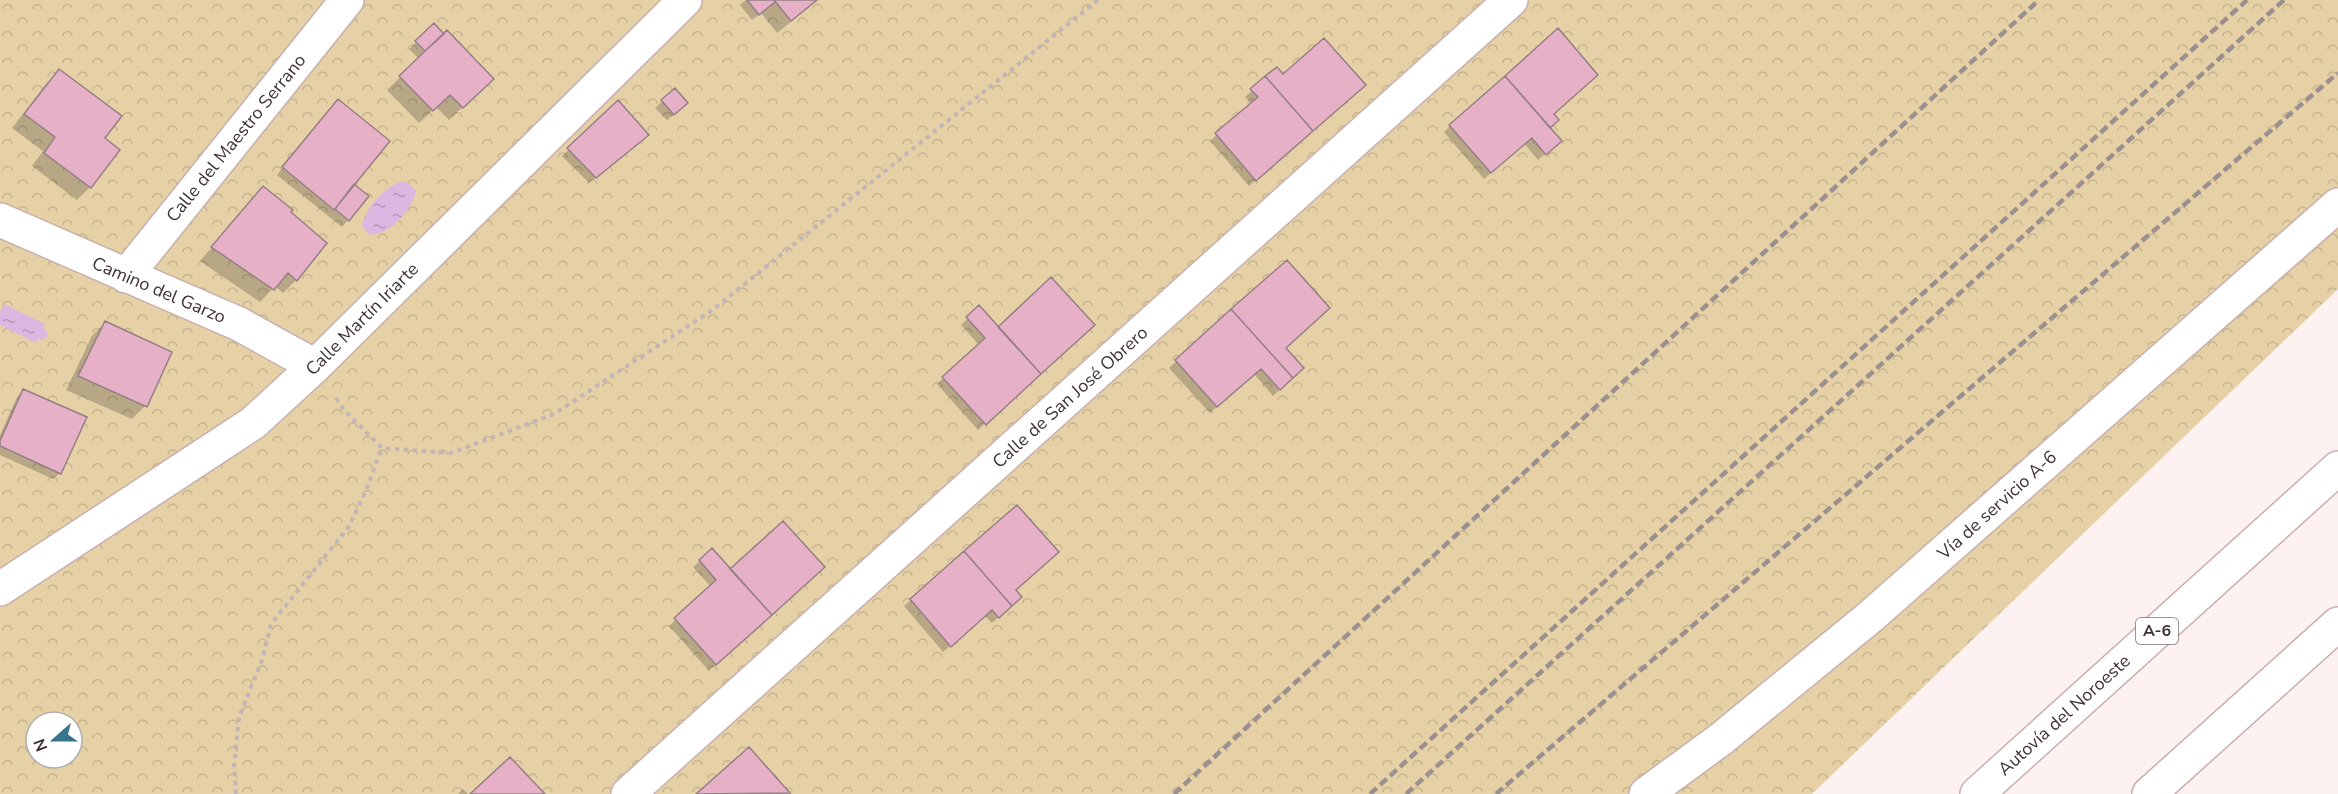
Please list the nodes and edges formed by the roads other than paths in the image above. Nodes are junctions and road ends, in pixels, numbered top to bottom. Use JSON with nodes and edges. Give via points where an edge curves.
{"nodes":[{"id":1,"x":347,"y":0,"type":"edge"},
{"id":2,"x":685,"y":0,"type":"edge"},
{"id":3,"x":1511,"y":0,"type":"edge"},
{"id":4,"x":2338,"y":205,"type":"edge"},
{"id":5,"x":0,"y":220,"type":"edge"},
{"id":6,"x":126,"y":276,"type":"junction"},
{"id":7,"x":315,"y":366,"type":"junction"},
{"id":8,"x":2338,"y":468,"type":"edge"},
{"id":9,"x":0,"y":589,"type":"edge"},
{"id":10,"x":2338,"y":624,"type":"edge"},
{"id":11,"x":628,"y":794,"type":"edge"},
{"id":12,"x":1646,"y":794,"type":"edge"},
{"id":13,"x":1977,"y":794,"type":"edge"},
{"id":14,"x":2149,"y":794,"type":"edge"}],
"edges":[{"from":1,"to":6,"type":"main road","name":"Calle del Maestro Serrano"},
{"from":2,"to":7,"type":"main road","name":"Calle Martín Iriarte"},
{"from":3,"to":11,"type":"main road","name":"Calle de San José Obrero"},
{"from":4,"to":12,"type":"main road","name":"Vía de servicio A-6","via":[[1870,617],[1721,739]]},
{"from":5,"to":6,"type":"main road","name":"Camino del Garzo"},
{"from":6,"to":7,"type":"main road","name":"Camino del Garzo","via":[[239,324]]},
{"from":7,"to":9,"type":"main road","name":"Calle Martín Iriarte","via":[[253,423]]},
{"from":8,"to":13,"type":"main road","name":"Autovía del Noroeste","number":"A-6"},
{"from":10,"to":14,"type":"main road"}]}
